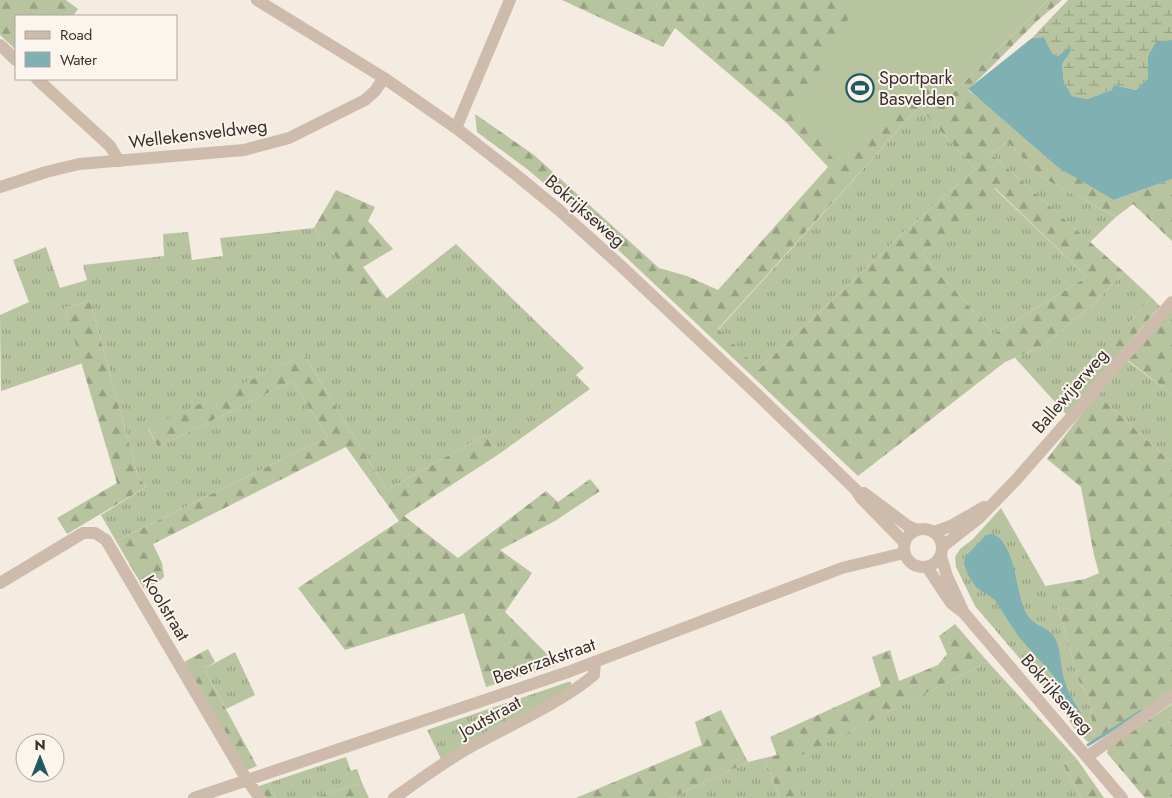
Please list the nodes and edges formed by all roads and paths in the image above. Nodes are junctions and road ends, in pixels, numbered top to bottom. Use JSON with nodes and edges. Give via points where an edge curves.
{"nodes":[{"id":1,"x":257,"y":0,"type":"edge"},
{"id":2,"x":510,"y":0,"type":"edge"},
{"id":3,"x":0,"y":45,"type":"edge"},
{"id":4,"x":15,"y":59,"type":"edge"},
{"id":5,"x":384,"y":78,"type":"junction"},
{"id":6,"x":38,"y":80,"type":"edge"},
{"id":7,"x":456,"y":128,"type":"junction"},
{"id":8,"x":119,"y":161,"type":"junction"},
{"id":9,"x":0,"y":187,"type":"edge"},
{"id":10,"x":1172,"y":302,"type":"edge"},
{"id":11,"x":856,"y":490,"type":"junction"},
{"id":12,"x":993,"y":502,"type":"junction"},
{"id":13,"x":917,"y":530,"type":"junction"},
{"id":14,"x":934,"y":532,"type":"junction"},
{"id":15,"x":904,"y":548,"type":"junction"},
{"id":16,"x":942,"y":552,"type":"junction"},
{"id":17,"x":927,"y":567,"type":"junction"},
{"id":18,"x":0,"y":583,"type":"edge"},
{"id":19,"x":964,"y":613,"type":"junction"},
{"id":20,"x":595,"y":662,"type":"junction"},
{"id":21,"x":1172,"y":696,"type":"edge"},
{"id":22,"x":1088,"y":756,"type":"junction"},
{"id":23,"x":248,"y":780,"type":"junction"},
{"id":24,"x":194,"y":798,"type":"edge"},
{"id":25,"x":260,"y":798,"type":"edge"},
{"id":26,"x":394,"y":798,"type":"edge"},
{"id":27,"x":1122,"y":798,"type":"edge"}],
"edges":[{"from":1,"to":5,"type":"street","name":"Bokrijkseweg"},
{"from":2,"to":7,"type":"street"},
{"from":3,"to":4,"type":"street"},
{"from":5,"to":7,"type":"street","name":"Bokrijkseweg"},
{"from":5,"to":8,"type":"street","name":"Wellekensveldweg","via":[[365,100],[289,138],[244,150]]},
{"from":6,"to":8,"type":"street","via":[[110,146]]},
{"from":7,"to":11,"type":"street","name":"Bokrijkseweg","via":[[566,216]]},
{"from":8,"to":9,"type":"street","name":"Wellekensveldweg","via":[[79,164]]},
{"from":10,"to":12,"type":"street","name":"Ballewijerweg"},
{"from":11,"to":13,"type":"street","name":"Bokrijkseweg","via":[[867,494]]},
{"from":11,"to":15,"type":"street","name":"Bokrijkseweg"},
{"from":12,"to":14,"type":"street","name":"Ballewijerweg"},
{"from":12,"to":16,"type":"street","name":"Ballewijerweg"},
{"from":13,"to":14,"type":"street","name":"Bokrijkseweg"},
{"from":13,"to":15,"type":"street","via":[[907,537]]},
{"from":14,"to":16,"type":"street","name":"Bokrijkseweg"},
{"from":15,"to":17,"type":"street","name":"Bokrijkseweg","via":[[906,558],[915,566]]},
{"from":15,"to":20,"type":"street","name":"Beverzakstraat","via":[[842,568]]},
{"from":16,"to":17,"type":"street","via":[[938,562]]},
{"from":16,"to":19,"type":"street","name":"Bokrijkseweg","via":[[947,576]]},
{"from":17,"to":19,"type":"street","name":"Bokrijkseweg","via":[[951,603]]},
{"from":18,"to":23,"type":"street","name":"Koolstraat","via":[[83,533],[95,533],[106,540]]},
{"from":19,"to":22,"type":"street","name":"Bokrijkseweg"},
{"from":20,"to":23,"type":"street","name":"Beverzakstraat"},
{"from":20,"to":26,"type":"street","name":"Joutstraat","via":[[594,675],[576,690],[472,746]]},
{"from":21,"to":22,"type":"street"},
{"from":22,"to":27,"type":"street","name":"Bokrijkseweg"},
{"from":23,"to":24,"type":"street","name":"Beverzakstraat"},
{"from":23,"to":25,"type":"street","name":"Koolstraat"}]}
